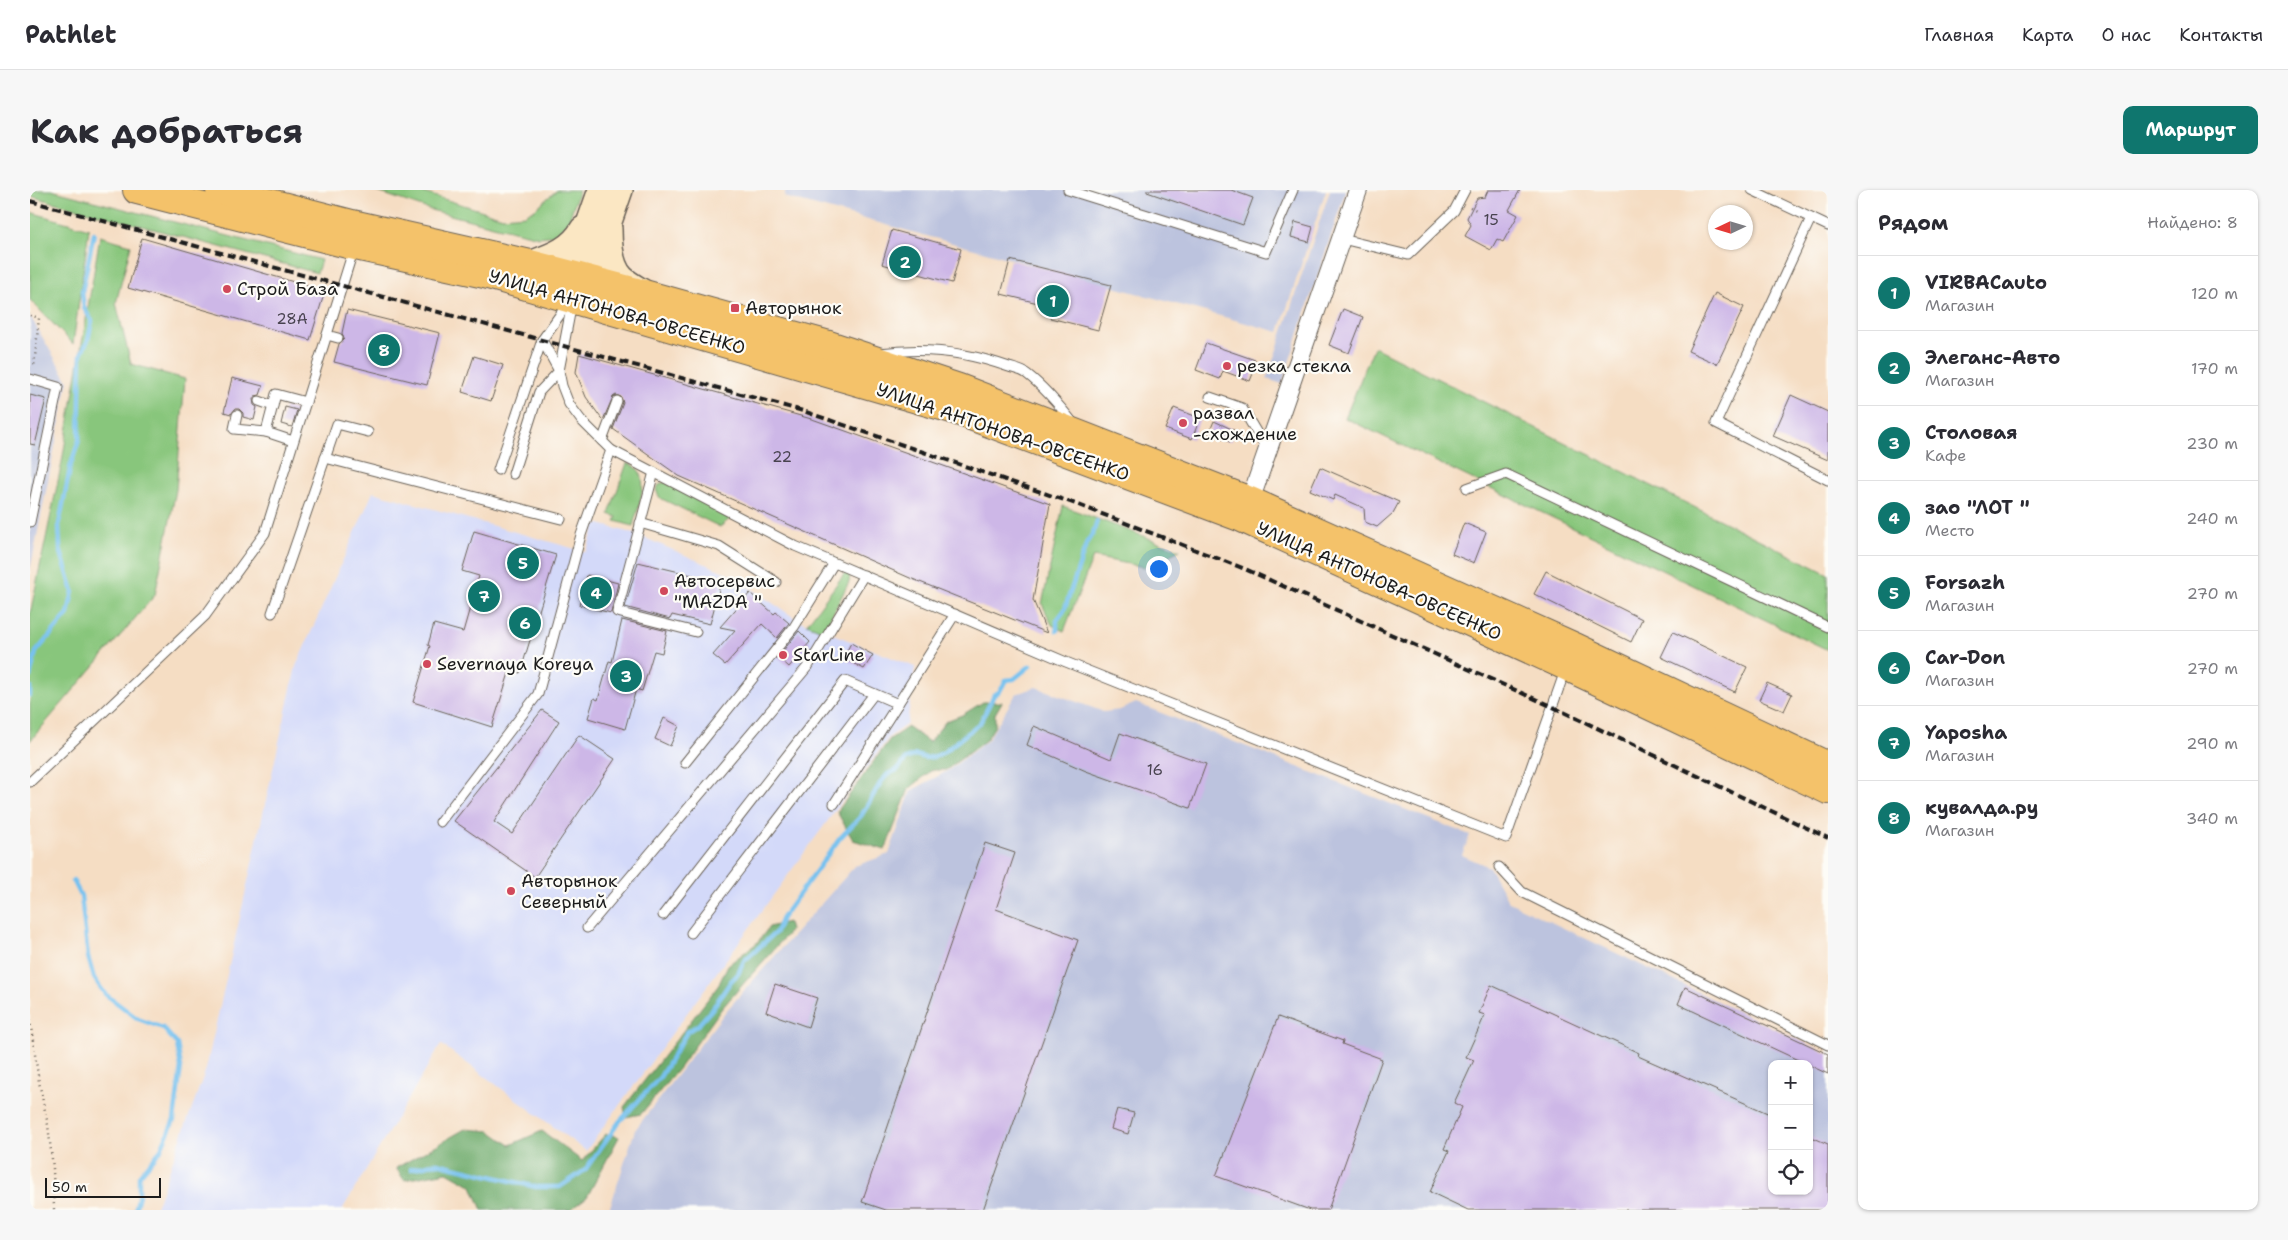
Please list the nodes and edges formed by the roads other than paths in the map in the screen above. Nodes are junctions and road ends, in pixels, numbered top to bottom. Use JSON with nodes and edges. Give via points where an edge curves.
{"nodes":[{"id":1,"x":137,"y":190,"type":"edge"},
{"id":2,"x":220,"y":190,"type":"edge"},
{"id":3,"x":620,"y":190,"type":"edge"},
{"id":4,"x":1068,"y":190,"type":"edge"},
{"id":5,"x":1292,"y":190,"type":"edge"},
{"id":6,"x":1358,"y":190,"type":"edge"},
{"id":7,"x":1465,"y":190,"type":"edge"},
{"id":8,"x":1752,"y":190,"type":"edge"},
{"id":9,"x":602,"y":206,"type":"edge"},
{"id":10,"x":1811,"y":218,"type":"junction"},
{"id":11,"x":1828,"y":226,"type":"edge"},
{"id":12,"x":357,"y":236,"type":"junction"},
{"id":13,"x":1342,"y":238,"type":"junction"},
{"id":14,"x":530,"y":264,"type":"junction"},
{"id":15,"x":577,"y":284,"type":"junction"},
{"id":16,"x":648,"y":295,"type":"junction"},
{"id":17,"x":327,"y":335,"type":"junction"},
{"id":18,"x":338,"y":338,"type":"dead end"},
{"id":19,"x":542,"y":340,"type":"junction"},
{"id":20,"x":860,"y":356,"type":"junction"},
{"id":21,"x":559,"y":371,"type":"junction"},
{"id":22,"x":31,"y":380,"type":"edge"},
{"id":23,"x":1210,"y":397,"type":"dead end"},
{"id":24,"x":259,"y":401,"type":"dead end"},
{"id":25,"x":617,"y":401,"type":"dead end"},
{"id":26,"x":306,"y":402,"type":"junction"},
{"id":27,"x":273,"y":406,"type":"junction"},
{"id":28,"x":237,"y":416,"type":"dead end"},
{"id":29,"x":266,"y":432,"type":"junction"},
{"id":30,"x":368,"y":432,"type":"dead end"},
{"id":31,"x":1084,"y":436,"type":"junction"},
{"id":32,"x":293,"y":441,"type":"junction"},
{"id":33,"x":602,"y":441,"type":"junction"},
{"id":34,"x":611,"y":450,"type":"junction"},
{"id":35,"x":1267,"y":450,"type":"junction"},
{"id":36,"x":326,"y":458,"type":"junction"},
{"id":37,"x":498,"y":470,"type":"dead end"},
{"id":38,"x":654,"y":472,"type":"junction"},
{"id":39,"x":513,"y":474,"type":"dead end"},
{"id":40,"x":1828,"y":480,"type":"edge"},
{"id":41,"x":1467,"y":488,"type":"dead end"},
{"id":42,"x":1250,"y":501,"type":"junction"},
{"id":43,"x":561,"y":519,"type":"dead end"},
{"id":44,"x":30,"y":522,"type":"edge"},
{"id":45,"x":640,"y":523,"type":"junction"},
{"id":46,"x":834,"y":563,"type":"junction"},
{"id":47,"x":864,"y":575,"type":"junction"},
{"id":48,"x":776,"y":582,"type":"dead end"},
{"id":49,"x":272,"y":613,"type":"dead end"},
{"id":50,"x":955,"y":614,"type":"junction"},
{"id":51,"x":1828,"y":627,"type":"edge"},
{"id":52,"x":696,"y":632,"type":"dead end"},
{"id":53,"x":1571,"y":656,"type":"junction"},
{"id":54,"x":874,"y":694,"type":"junction"},
{"id":55,"x":898,"y":704,"type":"junction"},
{"id":56,"x":684,"y":763,"type":"dead end"},
{"id":57,"x":1828,"y":766,"type":"edge"},
{"id":58,"x":30,"y":782,"type":"edge"},
{"id":59,"x":1828,"y":790,"type":"edge"},
{"id":60,"x":834,"y":804,"type":"dead end"},
{"id":61,"x":440,"y":822,"type":"dead end"},
{"id":62,"x":1500,"y":867,"type":"dead end"},
{"id":63,"x":663,"y":915,"type":"dead end"},
{"id":64,"x":587,"y":928,"type":"dead end"},
{"id":65,"x":691,"y":934,"type":"dead end"},
{"id":66,"x":1828,"y":1045,"type":"edge"}],
"edges":[{"from":1,"to":12,"type":"highway","name":"УЛИЦА АНТОНОВА-ОВСЕЕНКО"},
{"from":2,"to":12,"type":"highway","name":"УЛИЦА АНТОНОВА-ОВСЕЕНКО"},
{"from":3,"to":9,"type":"main road"},
{"from":4,"to":5,"type":"lane","via":[[1266,252]]},
{"from":6,"to":13,"type":"street"},
{"from":7,"to":13,"type":"lane","via":[[1454,211],[1408,256]]},
{"from":8,"to":10,"type":"lane"},
{"from":9,"to":14,"type":"main road","via":[[576,242],[556,255]]},
{"from":9,"to":15,"type":"main road"},
{"from":9,"to":16,"type":"main road","via":[[613,263],[622,278]]},
{"from":10,"to":11,"type":"lane"},
{"from":10,"to":40,"type":"lane","via":[[1716,423]]},
{"from":12,"to":14,"type":"highway","name":"УЛИЦА АНТОНОВА-ОВСЕЕНКО"},
{"from":12,"to":15,"type":"highway","name":"УЛИЦА АНТОНОВА-ОВСЕЕНКО","via":[[485,274]]},
{"from":12,"to":17,"type":"lane"},
{"from":13,"to":35,"type":"street"},
{"from":14,"to":15,"type":"highway","name":"УЛИЦА АНТОНОВА-ОВСЕЕНКО"},
{"from":15,"to":16,"type":"highway","name":"УЛИЦА АНТОНОВА-ОВСЕЕНКО"},
{"from":15,"to":19,"type":"lane"},
{"from":15,"to":21,"type":"lane"},
{"from":15,"to":53,"type":"highway","name":"УЛИЦА АНТОНОВА-ОВСЕЕНКО","via":[[840,376],[970,416],[1242,518]]},
{"from":16,"to":20,"type":"highway","name":"УЛИЦА АНТОНОВА-ОВСЕЕНКО"},
{"from":17,"to":18,"type":"lane"},
{"from":17,"to":26,"type":"lane"},
{"from":19,"to":21,"type":"lane"},
{"from":19,"to":37,"type":"lane"},
{"from":20,"to":31,"type":"highway","name":"УЛИЦА АНТОНОВА-ОВСЕЕНКО","via":[[959,388]]},
{"from":20,"to":31,"type":"lane","via":[[903,350],[940,352],[998,362],[1026,373],[1058,404]]},
{"from":21,"to":33,"type":"lane","via":[[569,404]]},
{"from":21,"to":39,"type":"lane","via":[[539,392]]},
{"from":22,"to":44,"type":"lane","via":[[58,387]]},
{"from":23,"to":35,"type":"lane","via":[[1242,408]]},
{"from":24,"to":27,"type":"lane"},
{"from":25,"to":33,"type":"lane"},
{"from":26,"to":27,"type":"lane","via":[[276,394]]},
{"from":26,"to":32,"type":"lane"},
{"from":27,"to":29,"type":"lane"},
{"from":28,"to":29,"type":"lane","via":[[234,429]]},
{"from":29,"to":32,"type":"lane"},
{"from":30,"to":36,"type":"lane","via":[[337,424]]},
{"from":31,"to":42,"type":"highway","name":"УЛИЦА АНТОНОВА-ОВСЕЕНКО"},
{"from":32,"to":58,"type":"lane","via":[[265,533],[205,616]]},
{"from":33,"to":34,"type":"lane"},
{"from":34,"to":38,"type":"lane"},
{"from":34,"to":61,"type":"lane","via":[[581,535],[538,694]]},
{"from":35,"to":42,"type":"street"},
{"from":36,"to":43,"type":"lane"},
{"from":36,"to":49,"type":"lane"},
{"from":38,"to":45,"type":"lane"},
{"from":38,"to":46,"type":"lane"},
{"from":41,"to":51,"type":"lane","via":[[1506,474]]},
{"from":42,"to":53,"type":"highway","name":"УЛИЦА АНТОНОВА-ОВСЕЕНКО"},
{"from":45,"to":48,"type":"lane","via":[[719,546]]},
{"from":45,"to":52,"type":"lane","via":[[617,612]]},
{"from":46,"to":47,"type":"lane"},
{"from":46,"to":56,"type":"lane","via":[[794,627]]},
{"from":47,"to":50,"type":"lane"},
{"from":47,"to":64,"type":"lane","via":[[810,665]]},
{"from":50,"to":53,"type":"lane","via":[[1075,666],[1506,838]]},
{"from":50,"to":55,"type":"lane"},
{"from":53,"to":57,"type":"highway","name":"УЛИЦА АНТОНОВА-ОВСЕЕНКО"},
{"from":53,"to":59,"type":"highway","name":"УЛИЦА АНТОНОВА-ОВСЕЕНКО"},
{"from":54,"to":55,"type":"lane"},
{"from":54,"to":63,"type":"lane","via":[[845,681]]},
{"from":54,"to":65,"type":"lane"},
{"from":55,"to":60,"type":"lane"},
{"from":62,"to":66,"type":"lane","via":[[1522,892]]}]}
